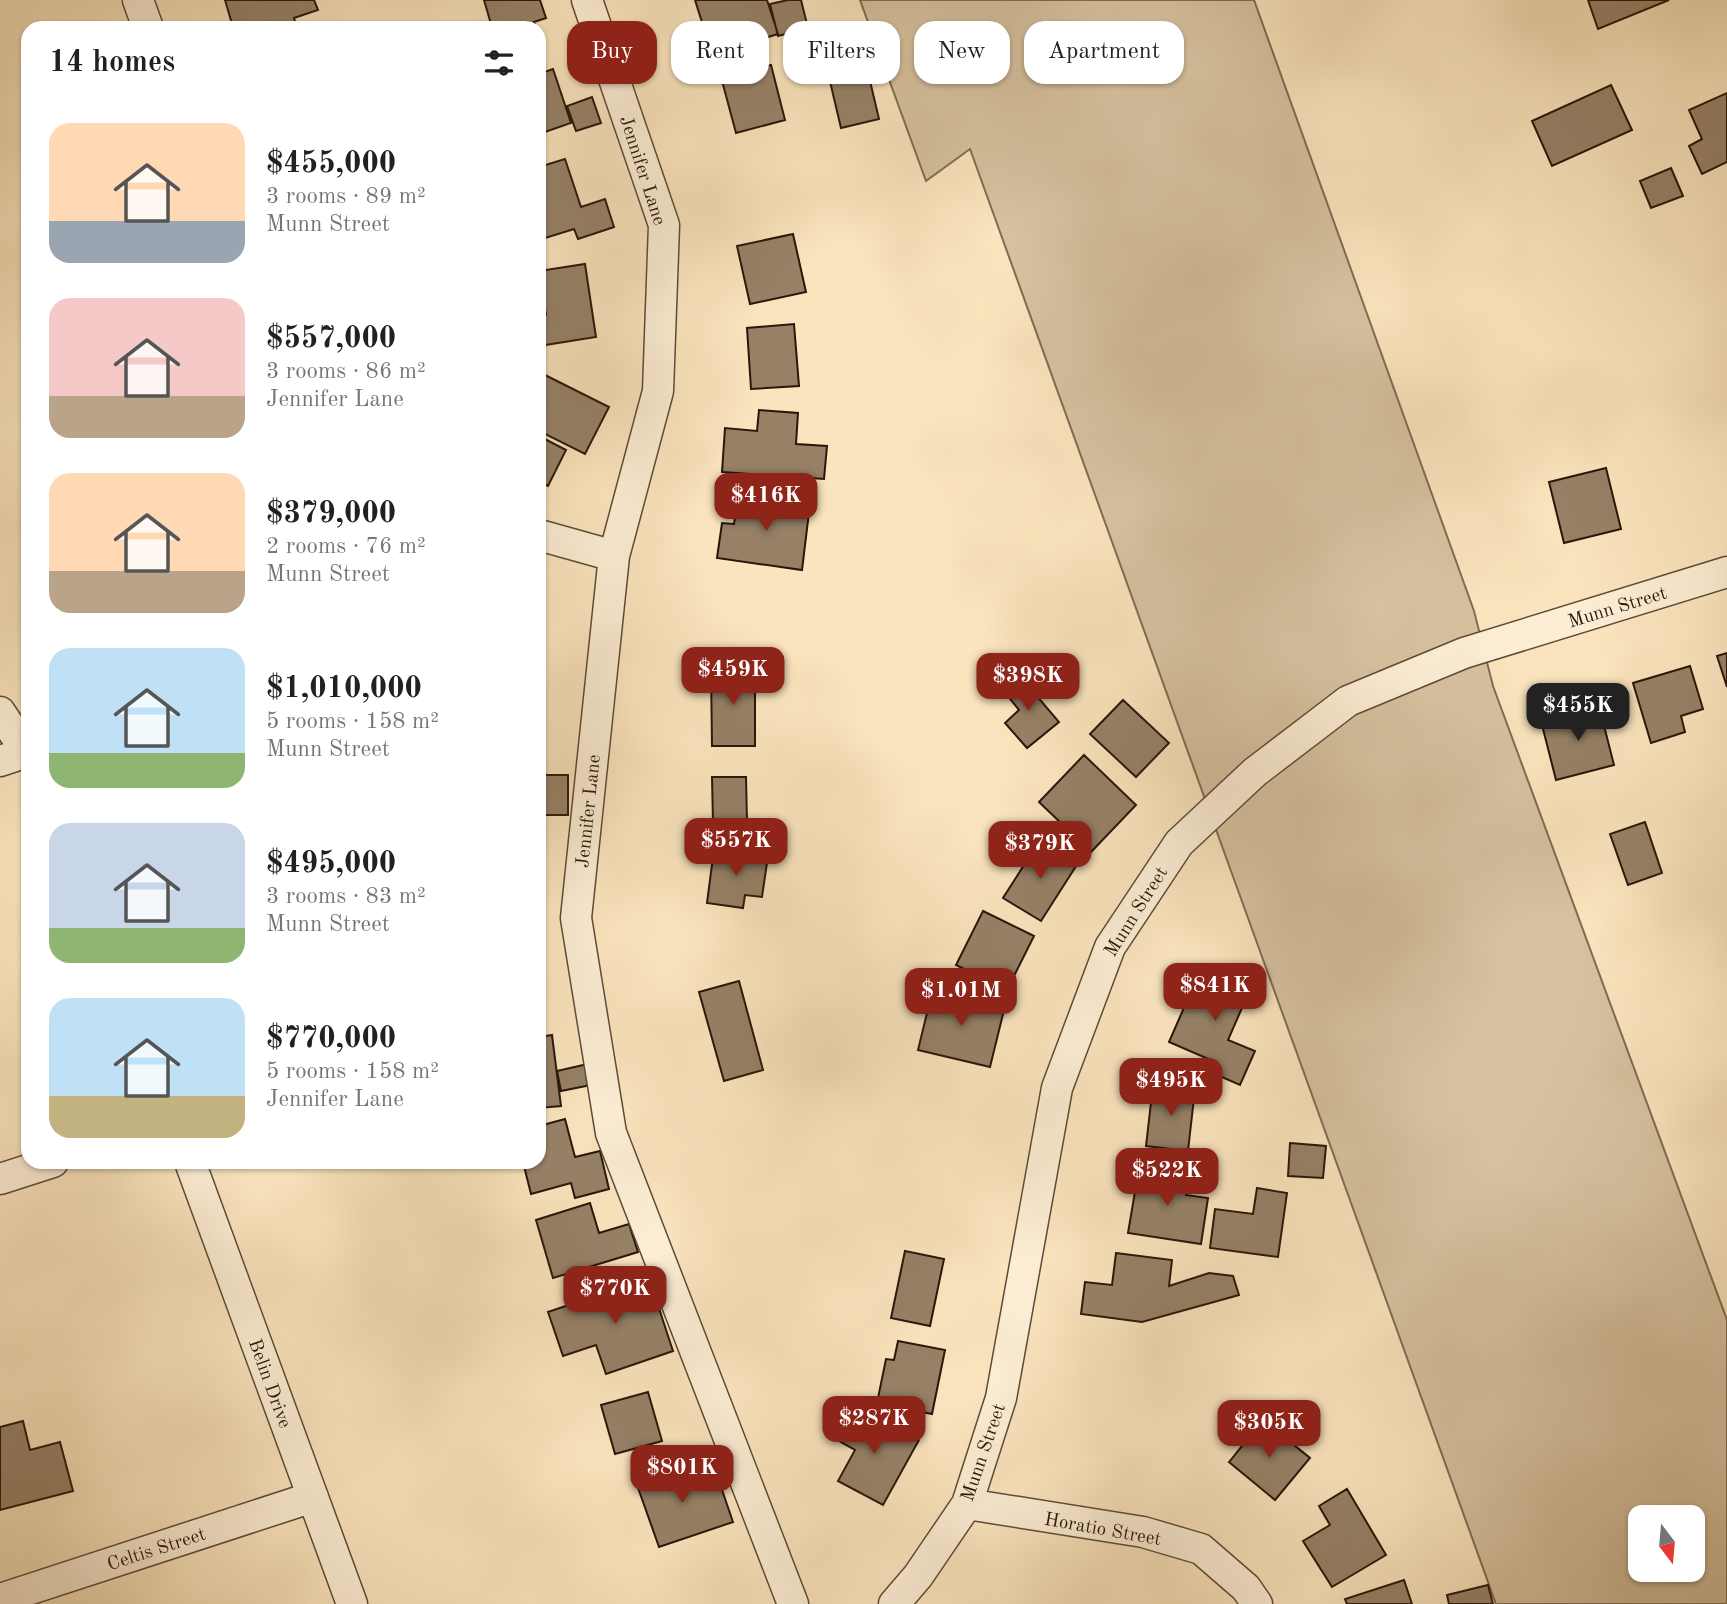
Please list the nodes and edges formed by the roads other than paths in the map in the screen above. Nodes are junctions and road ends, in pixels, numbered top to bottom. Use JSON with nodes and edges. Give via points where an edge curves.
{"nodes":[{"id":1,"x":138,"y":0,"type":"edge"},
{"id":2,"x":587,"y":0,"type":"edge"},
{"id":3,"x":146,"y":21,"type":"edge"},
{"id":4,"x":546,"y":537,"type":"edge"},
{"id":5,"x":614,"y":556,"type":"junction"},
{"id":6,"x":1727,"y":572,"type":"edge"},
{"id":7,"x":0,"y":712,"type":"edge"},
{"id":8,"x":18,"y":755,"type":"edge"},
{"id":9,"x":32,"y":1169,"type":"edge"},
{"id":10,"x":193,"y":1169,"type":"edge"},
{"id":11,"x":0,"y":1180,"type":"edge"},
{"id":12,"x":313,"y":1497,"type":"junction"},
{"id":13,"x":967,"y":1504,"type":"junction"},
{"id":14,"x":0,"y":1599,"type":"edge"},
{"id":15,"x":352,"y":1604,"type":"edge"},
{"id":16,"x":793,"y":1604,"type":"edge"},
{"id":17,"x":894,"y":1604,"type":"edge"},
{"id":18,"x":1258,"y":1604,"type":"edge"}],
"edges":[{"from":1,"to":3,"type":"street"},
{"from":2,"to":5,"type":"street","name":"Jennifer Lane","via":[[664,225],[658,391]]},
{"from":4,"to":5,"type":"street"},
{"from":5,"to":16,"type":"street","name":"Jennifer Lane","via":[[576,918],[611,1133]]},
{"from":6,"to":13,"type":"street","name":"Munn Street","via":[[1464,653],[1348,701],[1255,772],[1179,843],[1110,947],[1057,1088],[1001,1398]]},
{"from":7,"to":8,"type":"street"},
{"from":9,"to":11,"type":"street"},
{"from":10,"to":12,"type":"street","name":"Belin Drive"},
{"from":12,"to":14,"type":"street","name":"Celtis Street"},
{"from":12,"to":15,"type":"street","name":"Belin Drive"},
{"from":13,"to":17,"type":"street","name":"Munn Street"},
{"from":13,"to":18,"type":"street","name":"Horatio Street","via":[[1143,1532],[1200,1549]]}]}
